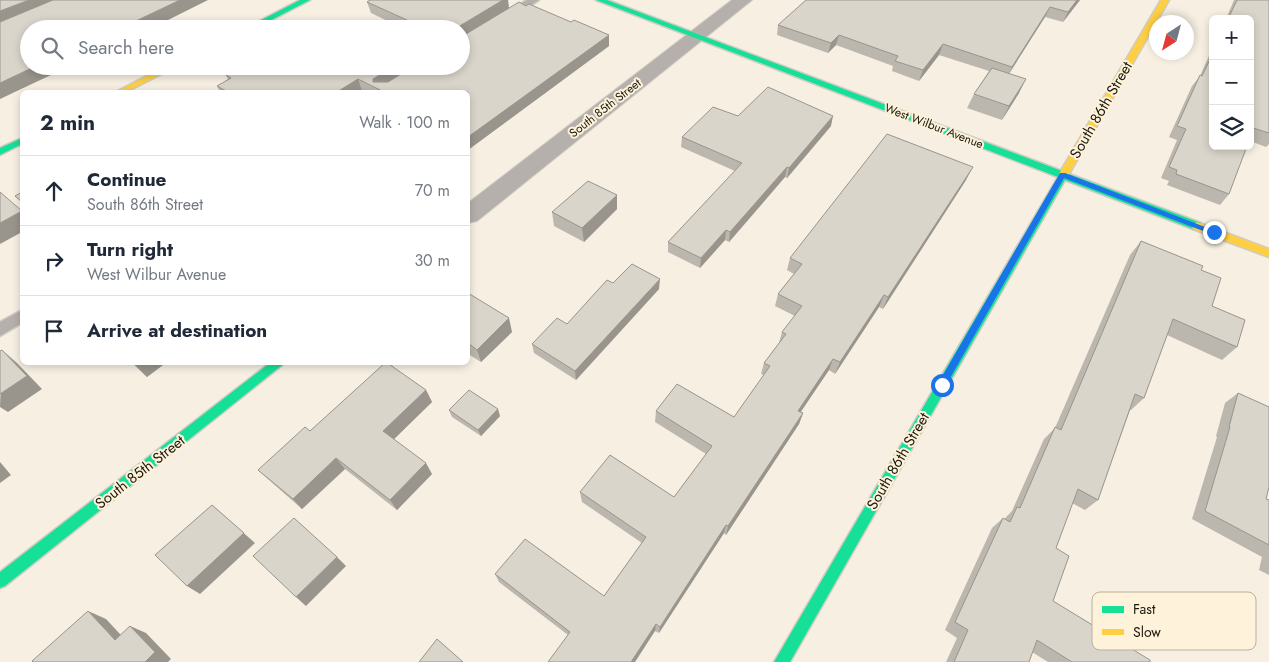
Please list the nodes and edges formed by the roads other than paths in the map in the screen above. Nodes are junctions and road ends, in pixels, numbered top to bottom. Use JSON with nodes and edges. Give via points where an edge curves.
{"nodes":[{"id":1,"x":306,"y":0,"type":"edge"},
{"id":2,"x":534,"y":0,"type":"edge"},
{"id":3,"x":600,"y":0,"type":"edge"},
{"id":4,"x":743,"y":0,"type":"edge"},
{"id":5,"x":1165,"y":0,"type":"edge"},
{"id":6,"x":266,"y":20,"type":"edge"},
{"id":7,"x":501,"y":20,"type":"edge"},
{"id":8,"x":696,"y":36,"type":"junction"},
{"id":9,"x":154,"y":75,"type":"edge"},
{"id":10,"x":124,"y":90,"type":"edge"},
{"id":11,"x":20,"y":142,"type":"edge"},
{"id":12,"x":0,"y":152,"type":"edge"},
{"id":13,"x":1062,"y":175,"type":"junction"},
{"id":14,"x":470,"y":213,"type":"edge"},
{"id":15,"x":1269,"y":253,"type":"edge"},
{"id":16,"x":20,"y":317,"type":"edge"},
{"id":17,"x":0,"y":330,"type":"edge"},
{"id":18,"x":276,"y":365,"type":"edge"},
{"id":19,"x":0,"y":581,"type":"edge"},
{"id":20,"x":782,"y":662,"type":"edge"}],
"edges":[{"from":1,"to":6,"type":"street"},
{"from":2,"to":7,"type":"lane"},
{"from":3,"to":8,"type":"street","name":"West Wilbur Avenue"},
{"from":4,"to":8,"type":"street","name":"South 85th Street"},
{"from":5,"to":13,"type":"street","name":"South 86th Street"},
{"from":8,"to":13,"type":"street","name":"West Wilbur Avenue"},
{"from":8,"to":14,"type":"street","name":"South 85th Street"},
{"from":9,"to":10,"type":"street"},
{"from":11,"to":12,"type":"street"},
{"from":13,"to":15,"type":"street","name":"West Wilbur Avenue"},
{"from":13,"to":20,"type":"street","name":"South 86th Street"},
{"from":16,"to":17,"type":"lane"},
{"from":18,"to":19,"type":"street","name":"South 85th Street"}]}
